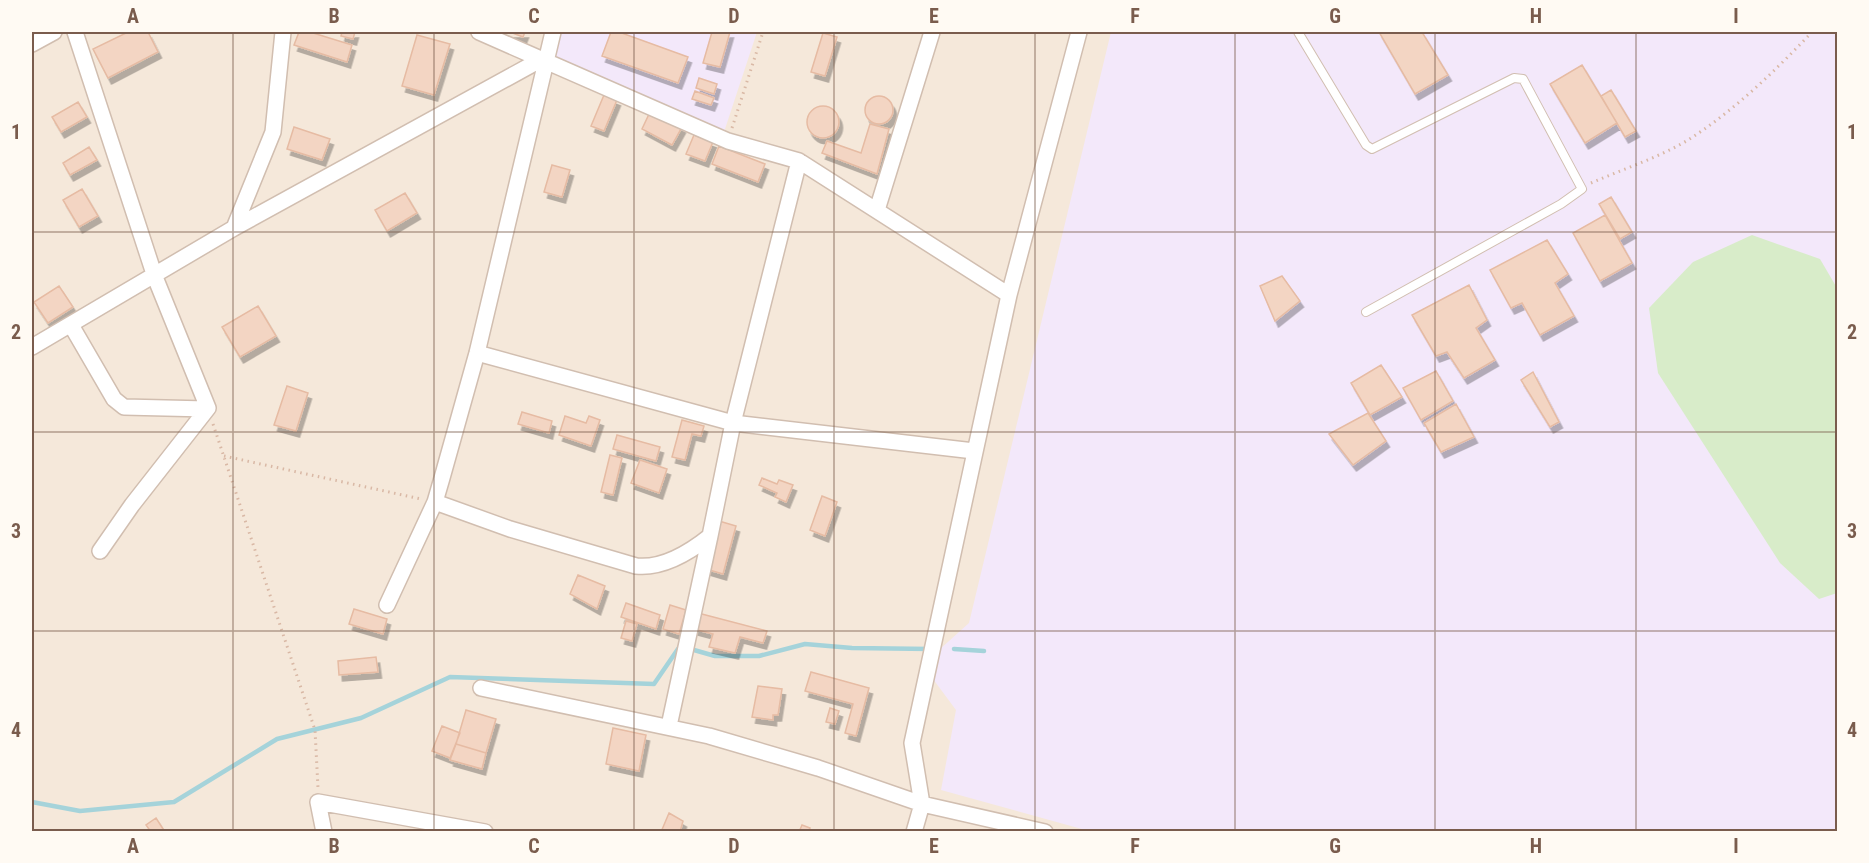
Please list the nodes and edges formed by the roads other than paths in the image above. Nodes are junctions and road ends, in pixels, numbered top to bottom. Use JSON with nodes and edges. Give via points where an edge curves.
{"nodes":[{"id":1,"x":54,"y":32,"type":"edge"},
{"id":2,"x":75,"y":32,"type":"edge"},
{"id":3,"x":283,"y":32,"type":"edge"},
{"id":4,"x":479,"y":32,"type":"edge"},
{"id":5,"x":554,"y":32,"type":"edge"},
{"id":6,"x":932,"y":32,"type":"edge"},
{"id":7,"x":1079,"y":32,"type":"edge"},
{"id":8,"x":1298,"y":32,"type":"edge"},
{"id":9,"x":32,"y":44,"type":"edge"},
{"id":10,"x":544,"y":60,"type":"junction"},
{"id":11,"x":799,"y":161,"type":"junction"},
{"id":12,"x":877,"y":210,"type":"junction"},
{"id":13,"x":234,"y":228,"type":"junction"},
{"id":14,"x":155,"y":277,"type":"junction"},
{"id":15,"x":1009,"y":295,"type":"junction"},
{"id":16,"x":1366,"y":312,"type":"dead end"},
{"id":17,"x":71,"y":325,"type":"junction"},
{"id":18,"x":32,"y":347,"type":"edge"},
{"id":19,"x":477,"y":352,"type":"junction"},
{"id":20,"x":207,"y":409,"type":"junction"},
{"id":21,"x":733,"y":423,"type":"junction"},
{"id":22,"x":974,"y":451,"type":"junction"},
{"id":23,"x":435,"y":502,"type":"junction"},
{"id":24,"x":710,"y":536,"type":"junction"},
{"id":25,"x":99,"y":550,"type":"dead end"},
{"id":26,"x":387,"y":605,"type":"dead end"},
{"id":27,"x":481,"y":688,"type":"dead end"},
{"id":28,"x":669,"y":726,"type":"junction"},
{"id":29,"x":922,"y":804,"type":"junction"},
{"id":30,"x":324,"y":831,"type":"edge"},
{"id":31,"x":485,"y":831,"type":"edge"},
{"id":32,"x":914,"y":831,"type":"edge"},
{"id":33,"x":1045,"y":831,"type":"edge"}],
"edges":[{"from":1,"to":9,"type":"street"},
{"from":2,"to":14,"type":"street"},
{"from":3,"to":13,"type":"street","via":[[273,132]]},
{"from":4,"to":10,"type":"street"},
{"from":5,"to":10,"type":"street"},
{"from":6,"to":12,"type":"street"},
{"from":7,"to":15,"type":"street"},
{"from":8,"to":16,"type":"lane","via":[[1369,148],[1376,149],[1519,77],[1526,82],[1581,187],[1581,192],[1561,204]]},
{"from":10,"to":11,"type":"street","via":[[728,141]]},
{"from":10,"to":13,"type":"street"},
{"from":10,"to":19,"type":"street"},
{"from":11,"to":12,"type":"street"},
{"from":11,"to":21,"type":"street"},
{"from":12,"to":15,"type":"street"},
{"from":13,"to":14,"type":"street"},
{"from":14,"to":17,"type":"street"},
{"from":14,"to":20,"type":"street"},
{"from":15,"to":22,"type":"street"},
{"from":17,"to":18,"type":"street"},
{"from":17,"to":20,"type":"street","via":[[114,399],[124,407]]},
{"from":19,"to":21,"type":"street"},
{"from":19,"to":23,"type":"street"},
{"from":20,"to":25,"type":"street"},
{"from":21,"to":22,"type":"street"},
{"from":21,"to":24,"type":"street"},
{"from":22,"to":29,"type":"street","via":[[912,743]]},
{"from":23,"to":24,"type":"street","via":[[636,566],[645,567],[684,554]]},
{"from":23,"to":26,"type":"street"},
{"from":24,"to":28,"type":"street"},
{"from":27,"to":28,"type":"street","via":[[618,719]]},
{"from":28,"to":29,"type":"street","via":[[818,768]]},
{"from":29,"to":32,"type":"street"},
{"from":29,"to":33,"type":"street"},
{"from":30,"to":31,"type":"street","via":[[318,802]]}]}
